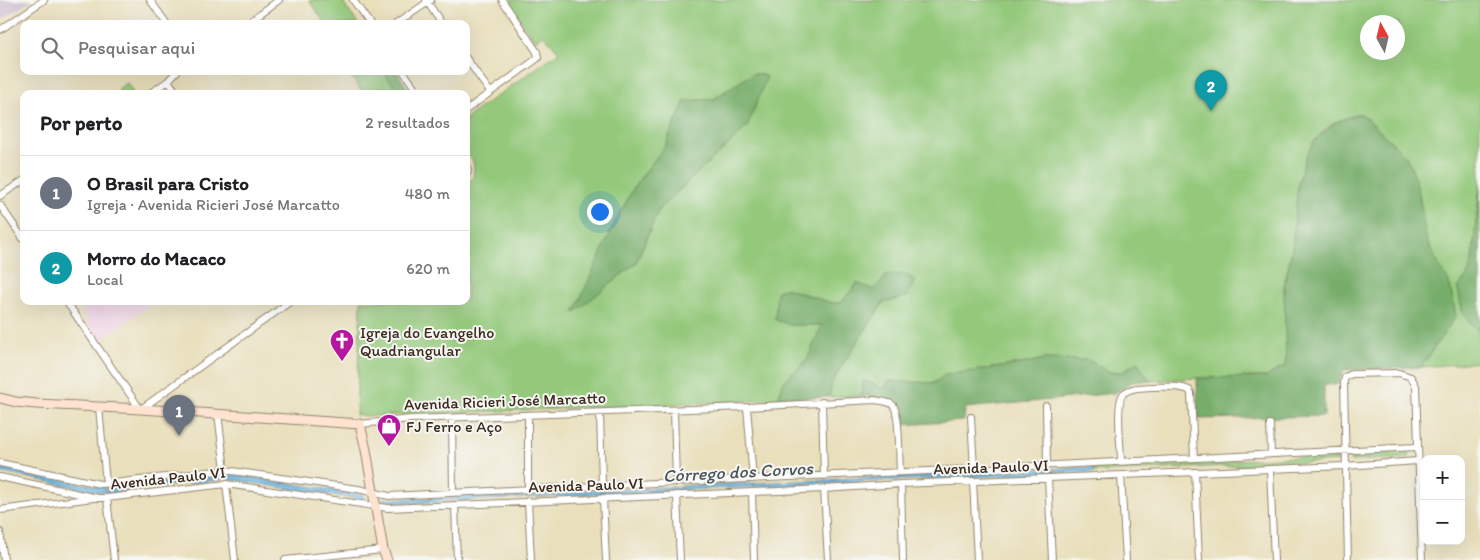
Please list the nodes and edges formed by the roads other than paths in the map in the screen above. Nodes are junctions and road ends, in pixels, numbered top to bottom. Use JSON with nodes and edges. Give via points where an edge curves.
{"nodes":[{"id":1,"x":44,"y":0,"type":"edge"},
{"id":2,"x":150,"y":0,"type":"edge"},
{"id":3,"x":280,"y":0,"type":"edge"},
{"id":4,"x":353,"y":0,"type":"edge"},
{"id":5,"x":502,"y":0,"type":"edge"},
{"id":6,"x":428,"y":1,"type":"edge"},
{"id":7,"x":164,"y":20,"type":"edge"},
{"id":8,"x":252,"y":20,"type":"edge"},
{"id":9,"x":367,"y":20,"type":"edge"},
{"id":10,"x":402,"y":20,"type":"edge"},
{"id":11,"x":440,"y":20,"type":"edge"},
{"id":12,"x":0,"y":30,"type":"edge"},
{"id":13,"x":470,"y":64,"type":"edge"},
{"id":14,"x":174,"y":75,"type":"edge"},
{"id":15,"x":406,"y":75,"type":"edge"},
{"id":16,"x":168,"y":81,"type":"junction"},
{"id":17,"x":155,"y":90,"type":"edge"},
{"id":18,"x":175,"y":90,"type":"edge"},
{"id":19,"x":415,"y":90,"type":"edge"},
{"id":20,"x":490,"y":92,"type":"junction"},
{"id":21,"x":470,"y":107,"type":"edge"},
{"id":22,"x":20,"y":183,"type":"edge"},
{"id":23,"x":0,"y":196,"type":"edge"},
{"id":24,"x":0,"y":205,"type":"edge"},
{"id":25,"x":20,"y":234,"type":"edge"},
{"id":26,"x":68,"y":305,"type":"edge"},
{"id":27,"x":285,"y":305,"type":"edge"},
{"id":28,"x":0,"y":398,"type":"edge"},
{"id":29,"x":822,"y":402,"type":"junction"},
{"id":30,"x":1046,"y":406,"type":"dead end"},
{"id":31,"x":747,"y":407,"type":"junction"},
{"id":32,"x":99,"y":408,"type":"junction"},
{"id":33,"x":140,"y":409,"type":"junction"},
{"id":34,"x":674,"y":410,"type":"junction"},
{"id":35,"x":600,"y":413,"type":"junction"},
{"id":36,"x":218,"y":414,"type":"junction"},
{"id":37,"x":528,"y":416,"type":"junction"},
{"id":38,"x":971,"y":417,"type":"dead end"},
{"id":39,"x":452,"y":418,"type":"junction"},
{"id":40,"x":360,"y":424,"type":"junction"},
{"id":41,"x":1270,"y":424,"type":"dead end"},
{"id":42,"x":1417,"y":447,"type":"junction"},
{"id":43,"x":1345,"y":451,"type":"junction"},
{"id":44,"x":1270,"y":454,"type":"junction"},
{"id":45,"x":1194,"y":458,"type":"junction"},
{"id":46,"x":1121,"y":461,"type":"junction"},
{"id":47,"x":1418,"y":462,"type":"junction"},
{"id":48,"x":0,"y":463,"type":"edge"},
{"id":49,"x":1047,"y":465,"type":"junction"},
{"id":50,"x":1346,"y":466,"type":"junction"},
{"id":51,"x":974,"y":469,"type":"junction"},
{"id":52,"x":225,"y":470,"type":"junction"},
{"id":53,"x":1270,"y":470,"type":"junction"},
{"id":54,"x":900,"y":472,"type":"junction"},
{"id":55,"x":1195,"y":472,"type":"junction"},
{"id":56,"x":1122,"y":475,"type":"junction"},
{"id":57,"x":0,"y":476,"type":"edge"},
{"id":58,"x":824,"y":476,"type":"junction"},
{"id":59,"x":1048,"y":478,"type":"junction"},
{"id":60,"x":753,"y":479,"type":"junction"},
{"id":61,"x":973,"y":481,"type":"junction"},
{"id":62,"x":676,"y":482,"type":"junction"},
{"id":63,"x":106,"y":484,"type":"junction"},
{"id":64,"x":226,"y":484,"type":"junction"},
{"id":65,"x":901,"y":484,"type":"junction"},
{"id":66,"x":602,"y":485,"type":"junction"},
{"id":67,"x":528,"y":489,"type":"junction"},
{"id":68,"x":824,"y":489,"type":"junction"},
{"id":69,"x":374,"y":492,"type":"junction"},
{"id":70,"x":752,"y":492,"type":"junction"},
{"id":71,"x":453,"y":493,"type":"junction"},
{"id":72,"x":677,"y":495,"type":"junction"},
{"id":73,"x":98,"y":498,"type":"junction"},
{"id":74,"x":107,"y":498,"type":"junction"},
{"id":75,"x":603,"y":498,"type":"junction"},
{"id":76,"x":528,"y":501,"type":"junction"},
{"id":77,"x":454,"y":505,"type":"junction"},
{"id":78,"x":376,"y":506,"type":"junction"},
{"id":79,"x":0,"y":510,"type":"edge"},
{"id":80,"x":0,"y":532,"type":"edge"},
{"id":81,"x":383,"y":550,"type":"junction"},
{"id":82,"x":4,"y":560,"type":"edge"},
{"id":83,"x":114,"y":560,"type":"edge"},
{"id":84,"x":235,"y":560,"type":"edge"},
{"id":85,"x":285,"y":560,"type":"edge"},
{"id":86,"x":387,"y":560,"type":"edge"},
{"id":87,"x":457,"y":560,"type":"edge"},
{"id":88,"x":531,"y":560,"type":"edge"},
{"id":89,"x":606,"y":560,"type":"edge"},
{"id":90,"x":680,"y":560,"type":"edge"},
{"id":91,"x":754,"y":560,"type":"edge"},
{"id":92,"x":828,"y":560,"type":"edge"},
{"id":93,"x":903,"y":560,"type":"edge"},
{"id":94,"x":977,"y":560,"type":"edge"},
{"id":95,"x":1052,"y":560,"type":"edge"},
{"id":96,"x":1126,"y":560,"type":"edge"},
{"id":97,"x":1199,"y":560,"type":"edge"},
{"id":98,"x":1274,"y":560,"type":"edge"},
{"id":99,"x":1348,"y":560,"type":"edge"},
{"id":100,"x":1422,"y":560,"type":"edge"}],
"edges":[{"from":1,"to":12,"type":"street"},
{"from":2,"to":7,"type":"street"},
{"from":3,"to":8,"type":"street"},
{"from":4,"to":9,"type":"street"},
{"from":5,"to":20,"type":"street","via":[[538,58]]},
{"from":6,"to":10,"type":"street"},
{"from":6,"to":11,"type":"street"},
{"from":13,"to":20,"type":"street"},
{"from":14,"to":16,"type":"street"},
{"from":15,"to":19,"type":"street"},
{"from":16,"to":17,"type":"street"},
{"from":16,"to":18,"type":"street"},
{"from":20,"to":21,"type":"street"},
{"from":22,"to":23,"type":"street"},
{"from":24,"to":25,"type":"street"},
{"from":26,"to":33,"type":"street"},
{"from":27,"to":33,"type":"street"},
{"from":28,"to":32,"type":"main road","name":"Avenida Ricieri José Marcatto"},
{"from":29,"to":31,"type":"street","name":"Avenida Ricieri José Marcatto"},
{"from":29,"to":54,"type":"street","name":"Avenida Ricieri José Marcatto","via":[[874,400],[892,404],[897,415]]},
{"from":29,"to":58,"type":"street"},
{"from":30,"to":49,"type":"street"},
{"from":31,"to":34,"type":"street","name":"Avenida Ricieri José Marcatto"},
{"from":31,"to":60,"type":"street"},
{"from":32,"to":33,"type":"main road","name":"Avenida Ricieri José Marcatto"},
{"from":32,"to":63,"type":"street"},
{"from":33,"to":36,"type":"main road","name":"Avenida Ricieri José Marcatto"},
{"from":34,"to":35,"type":"street","name":"Avenida Ricieri José Marcatto"},
{"from":34,"to":62,"type":"street"},
{"from":35,"to":37,"type":"street","name":"Avenida Ricieri José Marcatto"},
{"from":35,"to":66,"type":"street"},
{"from":36,"to":40,"type":"main road","name":"Avenida Ricieri José Marcatto"},
{"from":36,"to":52,"type":"street"},
{"from":37,"to":39,"type":"street","name":"Avenida Ricieri José Marcatto"},
{"from":37,"to":67,"type":"street"},
{"from":38,"to":51,"type":"street"},
{"from":39,"to":40,"type":"street","name":"Avenida Ricieri José Marcatto"},
{"from":39,"to":71,"type":"street"},
{"from":40,"to":69,"type":"main road"},
{"from":41,"to":44,"type":"street"},
{"from":42,"to":43,"type":"street","name":"Avenida Paulo VI"},
{"from":42,"to":43,"type":"street","via":[[1414,380],[1400,372],[1379,373],[1345,377]]},
{"from":42,"to":47,"type":"street"},
{"from":43,"to":44,"type":"street","name":"Avenida Paulo VI"},
{"from":43,"to":50,"type":"street"},
{"from":44,"to":45,"type":"street","name":"Avenida Paulo VI"},
{"from":45,"to":46,"type":"street","name":"Avenida Paulo VI"},
{"from":45,"to":46,"type":"street","via":[[1189,390],[1181,387],[1132,389],[1122,394],[1120,399]]},
{"from":46,"to":49,"type":"street","name":"Avenida Paulo VI"},
{"from":47,"to":50,"type":"street","name":"Avenida Paulo VI"},
{"from":47,"to":100,"type":"street"},
{"from":48,"to":63,"type":"street","name":"Avenida Paulo VI"},
{"from":49,"to":51,"type":"street","name":"Avenida Paulo VI"},
{"from":50,"to":53,"type":"street","name":"Avenida Paulo VI"},
{"from":50,"to":99,"type":"street"},
{"from":51,"to":54,"type":"street","name":"Avenida Paulo VI"},
{"from":52,"to":63,"type":"street","name":"Avenida Paulo VI"},
{"from":52,"to":69,"type":"street","name":"Avenida Paulo VI"},
{"from":53,"to":55,"type":"street","name":"Avenida Paulo VI"},
{"from":53,"to":98,"type":"street"},
{"from":54,"to":58,"type":"street","name":"Avenida Paulo VI"},
{"from":55,"to":56,"type":"street","name":"Avenida Paulo VI"},
{"from":55,"to":97,"type":"street"},
{"from":56,"to":59,"type":"street","name":"Avenida Paulo VI"},
{"from":56,"to":96,"type":"street"},
{"from":57,"to":73,"type":"street","name":"Avenida Paulo VI"},
{"from":58,"to":60,"type":"street","name":"Avenida Paulo VI"},
{"from":59,"to":61,"type":"street","name":"Avenida Paulo VI"},
{"from":59,"to":95,"type":"street"},
{"from":60,"to":62,"type":"street","name":"Avenida Paulo VI"},
{"from":61,"to":65,"type":"street","name":"Avenida Paulo VI"},
{"from":61,"to":94,"type":"street"},
{"from":62,"to":66,"type":"street","name":"Avenida Paulo VI"},
{"from":64,"to":74,"type":"street","name":"Avenida Paulo VI"},
{"from":64,"to":78,"type":"street","name":"Avenida Paulo VI"},
{"from":64,"to":84,"type":"street"},
{"from":65,"to":68,"type":"street","name":"Avenida Paulo VI"},
{"from":65,"to":93,"type":"street"},
{"from":66,"to":67,"type":"street","name":"Avenida Paulo VI"},
{"from":67,"to":71,"type":"street","name":"Avenida Paulo VI"},
{"from":68,"to":70,"type":"street","name":"Avenida Paulo VI"},
{"from":68,"to":92,"type":"street"},
{"from":69,"to":71,"type":"street","name":"Avenida Paulo VI","via":[[389,496]]},
{"from":69,"to":78,"type":"main road"},
{"from":70,"to":72,"type":"street","name":"Avenida Paulo VI"},
{"from":70,"to":91,"type":"street"},
{"from":72,"to":75,"type":"street","name":"Avenida Paulo VI"},
{"from":72,"to":90,"type":"street"},
{"from":73,"to":74,"type":"street","name":"Avenida Paulo VI"},
{"from":73,"to":79,"type":"street"},
{"from":74,"to":83,"type":"street"},
{"from":75,"to":76,"type":"street","name":"Avenida Paulo VI"},
{"from":75,"to":89,"type":"street"},
{"from":76,"to":77,"type":"street","name":"Avenida Paulo VI"},
{"from":76,"to":88,"type":"street"},
{"from":77,"to":78,"type":"street","name":"Avenida Paulo VI"},
{"from":77,"to":87,"type":"street"},
{"from":78,"to":81,"type":"main road"},
{"from":80,"to":82,"type":"street"},
{"from":81,"to":85,"type":"street"},
{"from":81,"to":86,"type":"main road"}]}
